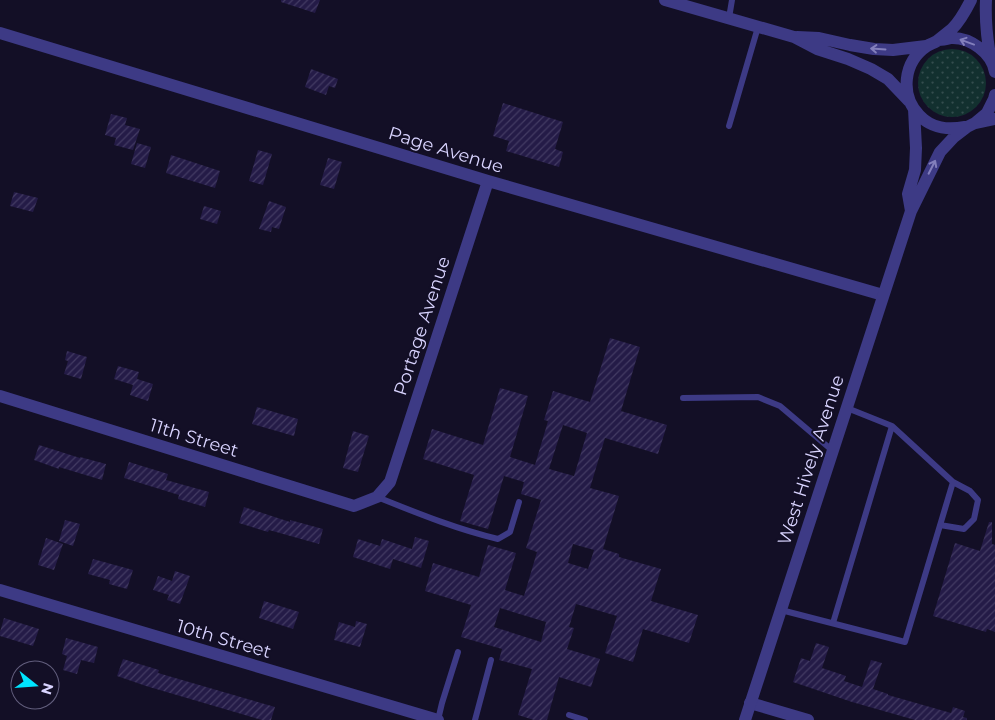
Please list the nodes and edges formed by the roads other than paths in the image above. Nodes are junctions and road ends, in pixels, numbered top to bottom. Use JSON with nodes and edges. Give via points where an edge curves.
{"nodes":[{"id":1,"x":666,"y":0,"type":"edge"},
{"id":2,"x":732,"y":0,"type":"edge"},
{"id":3,"x":971,"y":0,"type":"edge"},
{"id":4,"x":986,"y":0,"type":"edge"},
{"id":5,"x":729,"y":18,"type":"junction"},
{"id":6,"x":758,"y":27,"type":"junction"},
{"id":7,"x":0,"y":33,"type":"edge"},
{"id":8,"x":794,"y":37,"type":"junction"},
{"id":9,"x":932,"y":43,"type":"junction"},
{"id":10,"x":994,"y":67,"type":"edge"},
{"id":11,"x":995,"y":95,"type":"edge"},
{"id":12,"x":912,"y":105,"type":"junction"},
{"id":13,"x":995,"y":119,"type":"edge"},
{"id":14,"x":971,"y":125,"type":"junction"},
{"id":15,"x":729,"y":126,"type":"dead end"},
{"id":16,"x":488,"y":181,"type":"junction"},
{"id":17,"x":911,"y":211,"type":"junction"},
{"id":18,"x":883,"y":295,"type":"junction"},
{"id":19,"x":0,"y":396,"type":"edge"},
{"id":20,"x":683,"y":398,"type":"dead end"},
{"id":21,"x":846,"y":408,"type":"junction"},
{"id":22,"x":892,"y":426,"type":"junction"},
{"id":23,"x":833,"y":451,"type":"junction"},
{"id":24,"x":953,"y":482,"type":"junction"},
{"id":25,"x":377,"y":497,"type":"junction"},
{"id":26,"x":518,"y":502,"type":"dead end"},
{"id":27,"x":940,"y":525,"type":"junction"},
{"id":28,"x":0,"y":590,"type":"edge"},
{"id":29,"x":781,"y":610,"type":"junction"},
{"id":30,"x":833,"y":623,"type":"junction"},
{"id":31,"x":458,"y":652,"type":"dead end"},
{"id":32,"x":491,"y":660,"type":"dead end"},
{"id":33,"x":750,"y":703,"type":"junction"},
{"id":34,"x":569,"y":714,"type":"dead end"},
{"id":35,"x":438,"y":720,"type":"edge"},
{"id":36,"x":474,"y":720,"type":"edge"},
{"id":37,"x":585,"y":720,"type":"edge"},
{"id":38,"x":745,"y":720,"type":"edge"},
{"id":39,"x":808,"y":720,"type":"edge"}],
"edges":[{"from":1,"to":5,"type":"street"},
{"from":2,"to":5,"type":"lane"},
{"from":3,"to":9,"type":"street","via":[[952,28]]},
{"from":4,"to":10,"type":"street","via":[[986,35]]},
{"from":5,"to":6,"type":"street"},
{"from":6,"to":8,"type":"street"},
{"from":6,"to":15,"type":"lane"},
{"from":7,"to":16,"type":"street","name":"Page Avenue"},
{"from":9,"to":8,"type":"street","one_way":true,"via":[[893,50]]},
{"from":8,"to":12,"type":"street","via":[[817,50],[871,69],[888,79]]},
{"from":10,"to":9,"type":"street","one_way":true,"via":[[981,49],[967,41],[952,38]]},
{"from":9,"to":12,"type":"street","via":[[915,56],[908,70],[906,86]]},
{"from":11,"to":14,"type":"street","via":[[987,113]]},
{"from":12,"to":14,"type":"street","via":[[924,120],[938,127],[953,130]]},
{"from":12,"to":17,"type":"street","via":[[916,148],[915,170],[908,194]]},
{"from":13,"to":14,"type":"street"},
{"from":17,"to":14,"type":"street","one_way":true,"via":[[940,152]]},
{"from":16,"to":18,"type":"street","name":"Page Avenue"},
{"from":16,"to":25,"type":"street","name":"Portage Avenue","via":[[390,482]]},
{"from":17,"to":18,"type":"street","name":"West Hively Avenue"},
{"from":18,"to":21,"type":"street","name":"West Hively Avenue"},
{"from":19,"to":25,"type":"street","name":"11th Street","via":[[354,506]]},
{"from":20,"to":23,"type":"lane","via":[[758,397],[780,406]]},
{"from":21,"to":22,"type":"lane"},
{"from":21,"to":23,"type":"street","name":"West Hively Avenue"},
{"from":22,"to":24,"type":"lane"},
{"from":22,"to":30,"type":"lane"},
{"from":23,"to":29,"type":"street","name":"West Hively Avenue"},
{"from":24,"to":27,"type":"lane"},
{"from":24,"to":27,"type":"lane","via":[[970,491],[978,500],[974,520],[964,529]]},
{"from":25,"to":26,"type":"lane","via":[[418,514],[498,539],[510,532]]},
{"from":27,"to":30,"type":"lane","via":[[905,642]]},
{"from":28,"to":35,"type":"street","name":"10th Street"},
{"from":29,"to":30,"type":"lane"},
{"from":29,"to":33,"type":"street","name":"West Hively Avenue"},
{"from":31,"to":35,"type":"lane"},
{"from":32,"to":36,"type":"lane"},
{"from":33,"to":38,"type":"street","name":"West Hively Avenue"},
{"from":33,"to":39,"type":"street"},
{"from":34,"to":37,"type":"lane"}]}
